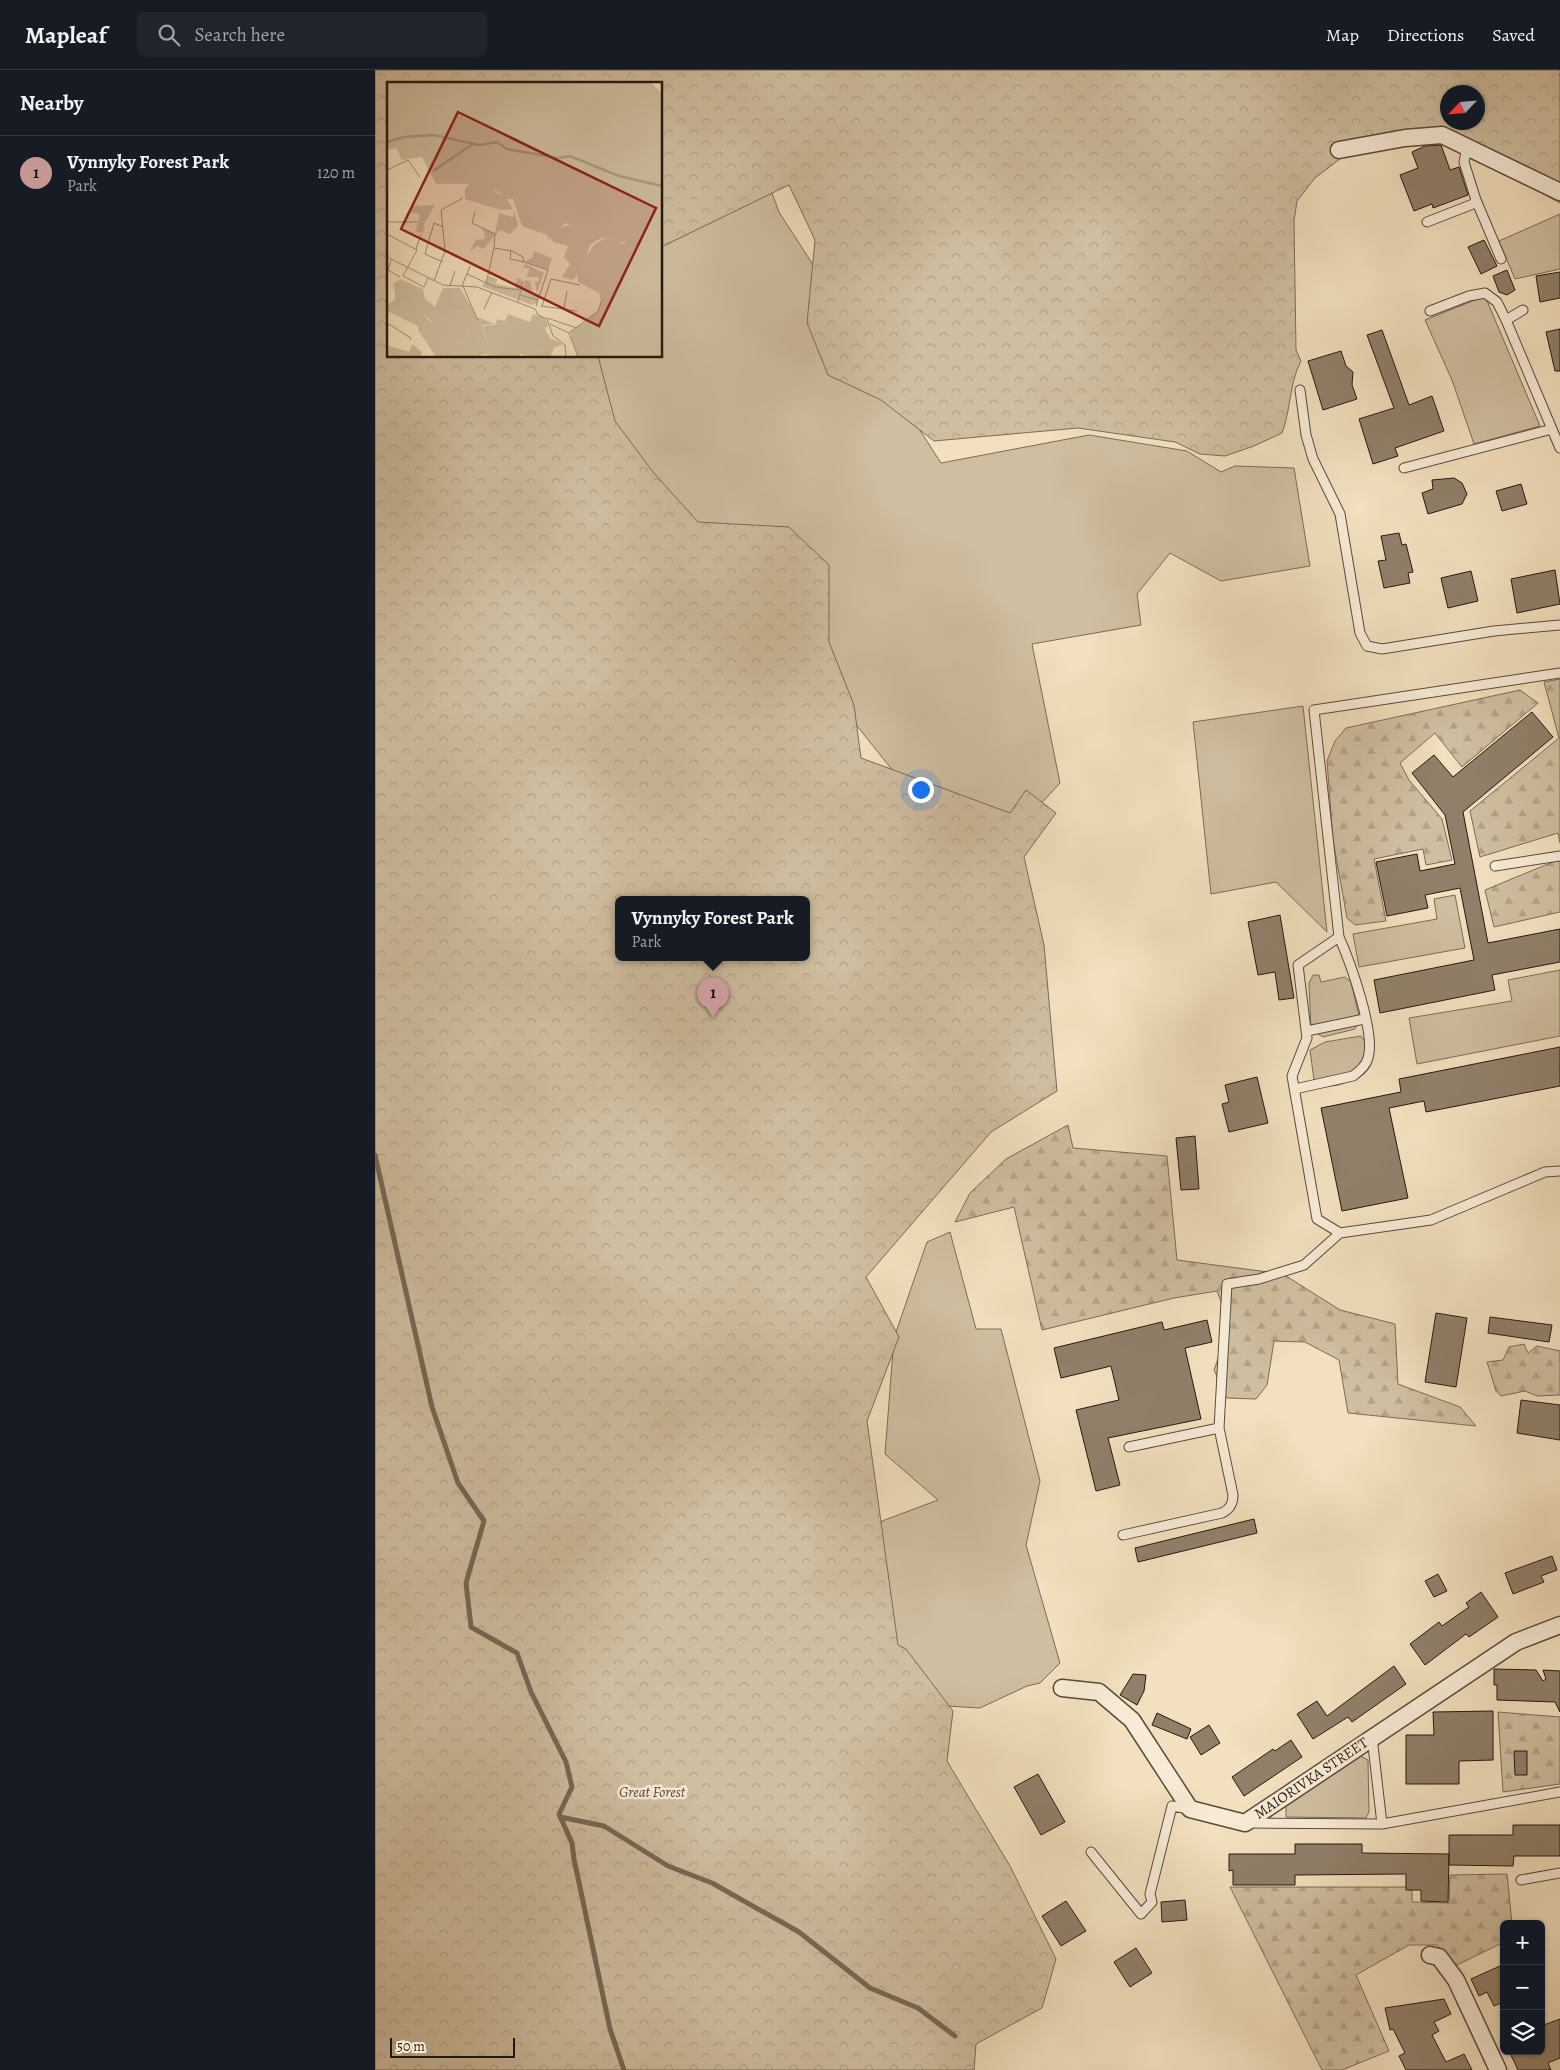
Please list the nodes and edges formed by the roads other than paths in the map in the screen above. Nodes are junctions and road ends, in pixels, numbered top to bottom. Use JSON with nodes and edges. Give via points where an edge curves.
{"nodes":[{"id":1,"x":1467,"y":147,"type":"junction"},
{"id":2,"x":1339,"y":150,"type":"dead end"},
{"id":3,"x":1560,"y":192,"type":"edge"},
{"id":4,"x":1476,"y":200,"type":"junction"},
{"id":5,"x":1427,"y":222,"type":"dead end"},
{"id":6,"x":1501,"y":258,"type":"dead end"},
{"id":7,"x":1523,"y":310,"type":"dead end"},
{"id":8,"x":1431,"y":311,"type":"dead end"},
{"id":9,"x":1506,"y":320,"type":"junction"},
{"id":10,"x":1300,"y":390,"type":"dead end"},
{"id":11,"x":1552,"y":429,"type":"junction"},
{"id":12,"x":1560,"y":448,"type":"edge"},
{"id":13,"x":1404,"y":468,"type":"dead end"},
{"id":14,"x":1560,"y":625,"type":"edge"},
{"id":15,"x":1560,"y":673,"type":"edge"},
{"id":16,"x":1560,"y":856,"type":"edge"},
{"id":17,"x":1495,"y":866,"type":"dead end"},
{"id":18,"x":1339,"y":937,"type":"junction"},
{"id":19,"x":1365,"y":1019,"type":"junction"},
{"id":20,"x":1307,"y":1031,"type":"junction"},
{"id":21,"x":1295,"y":1089,"type":"junction"},
{"id":22,"x":1560,"y":1171,"type":"edge"},
{"id":23,"x":1340,"y":1233,"type":"junction"},
{"id":24,"x":1219,"y":1428,"type":"junction"},
{"id":25,"x":1129,"y":1447,"type":"dead end"},
{"id":26,"x":1123,"y":1535,"type":"dead end"},
{"id":27,"x":1560,"y":1625,"type":"edge"},
{"id":28,"x":1062,"y":1688,"type":"dead end"},
{"id":29,"x":1372,"y":1736,"type":"junction"},
{"id":30,"x":1560,"y":1792,"type":"edge"},
{"id":31,"x":1190,"y":1809,"type":"junction"},
{"id":32,"x":1245,"y":1823,"type":"junction"},
{"id":33,"x":1383,"y":1824,"type":"junction"},
{"id":34,"x":1091,"y":1852,"type":"dead end"},
{"id":35,"x":1560,"y":1873,"type":"edge"},
{"id":36,"x":1521,"y":1880,"type":"dead end"},
{"id":37,"x":1430,"y":1955,"type":"dead end"},
{"id":38,"x":1498,"y":2070,"type":"edge"}],
"edges":[{"from":1,"to":2,"type":"street","via":[[1442,135]]},
{"from":1,"to":3,"type":"street"},
{"from":1,"to":4,"type":"lane","via":[[1464,162]]},
{"from":4,"to":5,"type":"lane"},
{"from":4,"to":6,"type":"lane"},
{"from":7,"to":9,"type":"lane"},
{"from":8,"to":9,"type":"lane","via":[[1485,293],[1497,302]]},
{"from":9,"to":11,"type":"lane"},
{"from":10,"to":14,"type":"lane","via":[[1313,459],[1340,514],[1360,634],[1367,646],[1382,649],[1495,631]]},
{"from":11,"to":12,"type":"lane"},
{"from":11,"to":13,"type":"lane"},
{"from":15,"to":18,"type":"lane","via":[[1314,710]]},
{"from":16,"to":17,"type":"lane"},
{"from":18,"to":19,"type":"lane","via":[[1357,979]]},
{"from":18,"to":20,"type":"lane","via":[[1298,965]]},
{"from":19,"to":20,"type":"lane"},
{"from":19,"to":21,"type":"lane","via":[[1370,1051],[1359,1072]]},
{"from":20,"to":21,"type":"lane","via":[[1292,1076]]},
{"from":21,"to":23,"type":"lane","via":[[1317,1219]]},
{"from":22,"to":23,"type":"lane","via":[[1545,1172],[1431,1220]]},
{"from":23,"to":24,"type":"lane","via":[[1304,1266],[1227,1284]]},
{"from":24,"to":25,"type":"lane"},
{"from":24,"to":26,"type":"lane","via":[[1233,1495],[1229,1509]]},
{"from":27,"to":29,"type":"street","name":"MAIORIVKA STREET","via":[[1516,1642]]},
{"from":28,"to":31,"type":"street","via":[[1099,1692],[1132,1720]]},
{"from":29,"to":32,"type":"street","name":"MAIORIVKA STREET"},
{"from":29,"to":33,"type":"lane"},
{"from":30,"to":33,"type":"lane"},
{"from":31,"to":32,"type":"street","name":"MAIORIVKA STREET"},
{"from":31,"to":34,"type":"lane","via":[[1171,1806],[1150,1894],[1152,1902],[1141,1914]]},
{"from":32,"to":33,"type":"lane"},
{"from":35,"to":36,"type":"lane"},
{"from":37,"to":38,"type":"street","via":[[1439,1957],[1456,1980]]}]}
